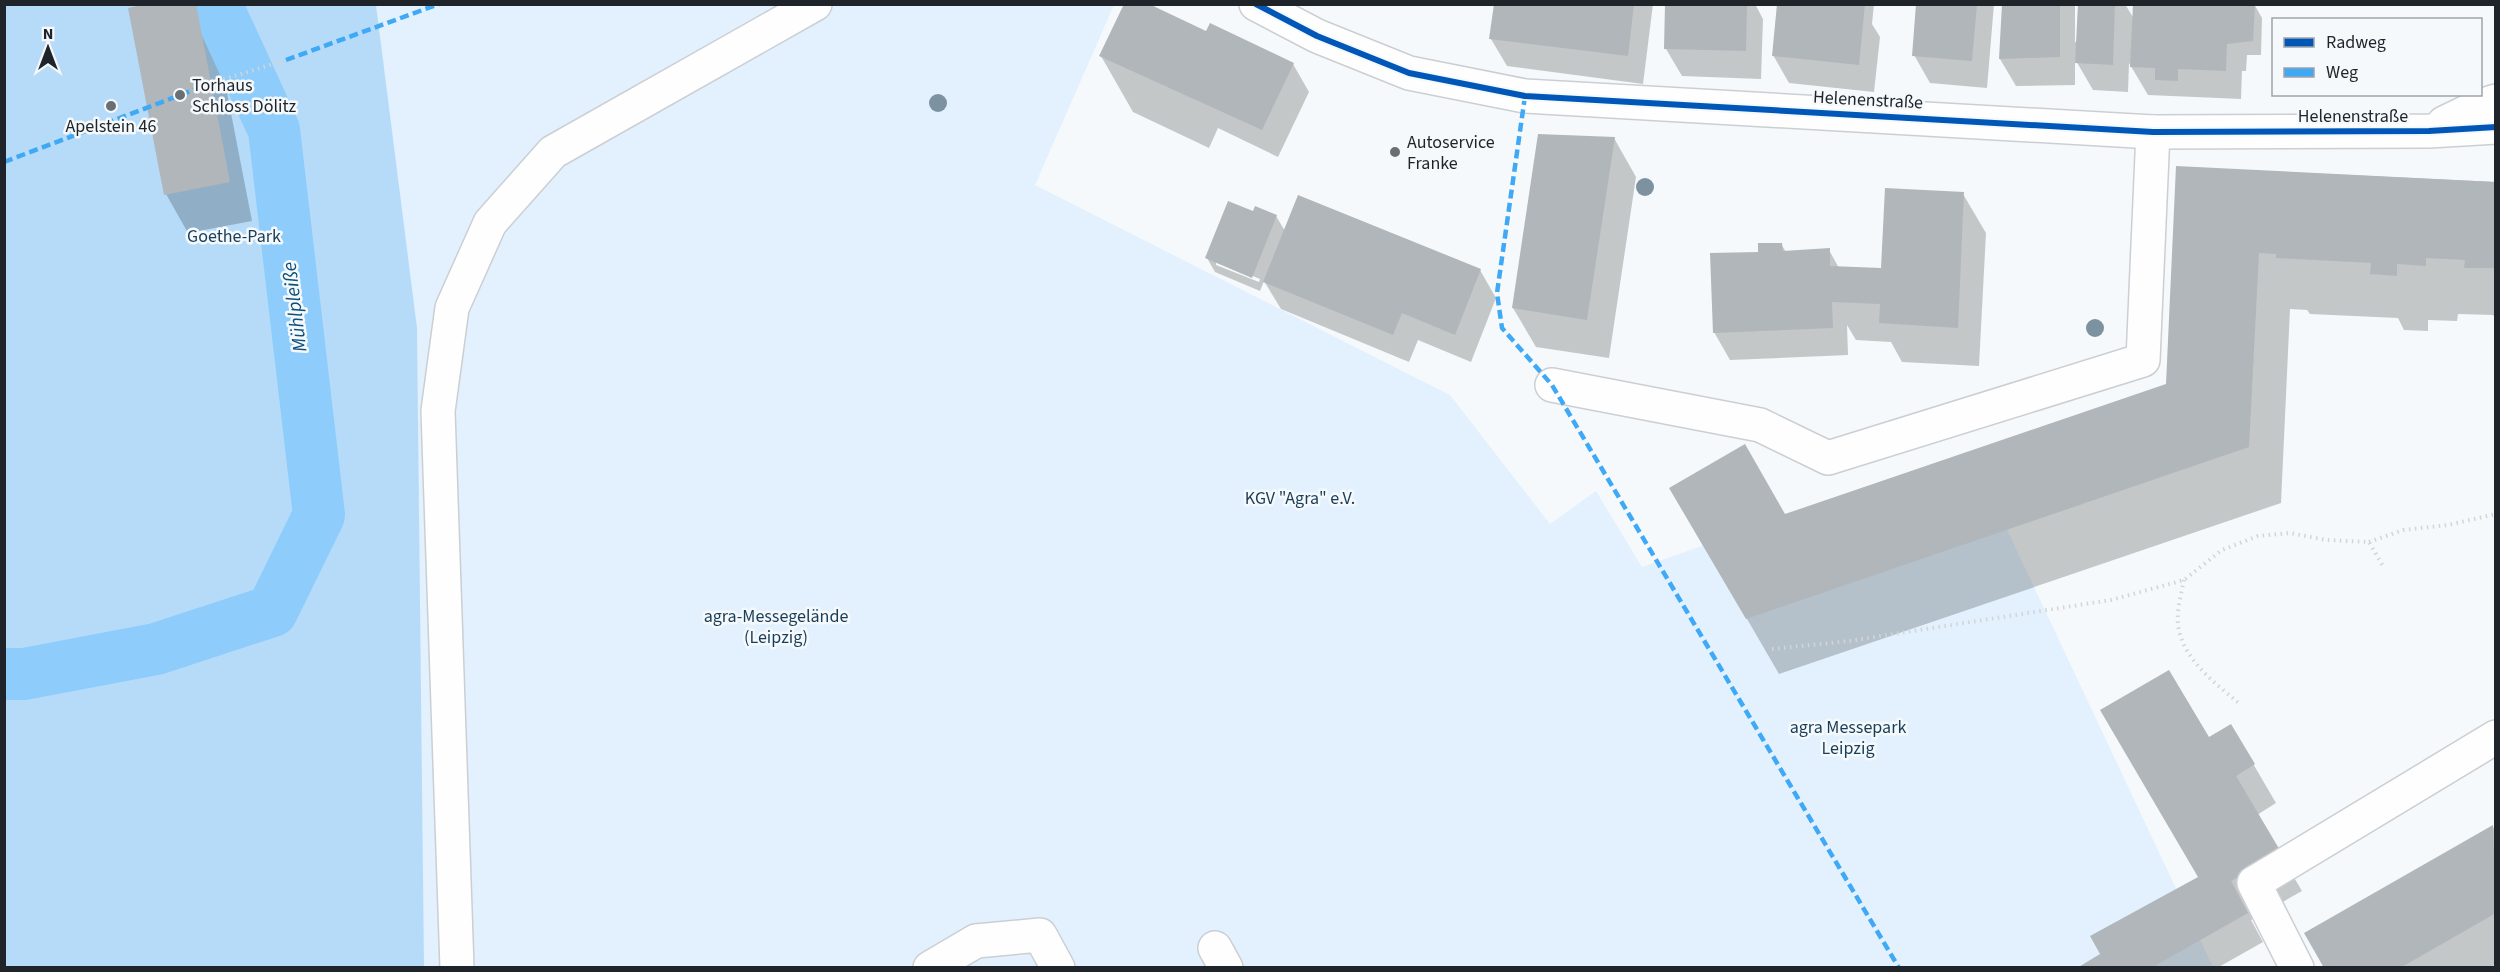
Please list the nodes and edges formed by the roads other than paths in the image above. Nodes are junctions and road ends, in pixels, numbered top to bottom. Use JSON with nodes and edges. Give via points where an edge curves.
{"nodes":[{"id":1,"x":815,"y":4,"type":"edge"},
{"id":2,"x":1256,"y":4,"type":"edge"},
{"id":3,"x":2496,"y":101,"type":"edge"},
{"id":4,"x":2496,"y":127,"type":"edge"},
{"id":5,"x":2429,"y":131,"type":"junction"},
{"id":6,"x":2153,"y":132,"type":"junction"},
{"id":7,"x":1551,"y":385,"type":"dead end"},
{"id":8,"x":2492,"y":748,"type":"edge"},
{"id":9,"x":457,"y":968,"type":"edge"},
{"id":10,"x":930,"y":968,"type":"edge"},
{"id":11,"x":1058,"y":968,"type":"edge"},
{"id":12,"x":2297,"y":968,"type":"edge"}],
"edges":[{"from":1,"to":9,"type":"street","via":[[553,152],[490,223],[452,308],[438,411]]},
{"from":2,"to":6,"type":"street","name":"Helenenstraße","via":[[1317,36],[1409,73],[1525,96]]},
{"from":3,"to":5,"type":"street","name":"Helenenstraße","via":[[2476,106]]},
{"from":4,"to":5,"type":"street","name":"Helenenstraße"},
{"from":5,"to":6,"type":"street","name":"Helenenstraße"},
{"from":6,"to":7,"type":"street","via":[[2143,360],[1828,458],[1760,425]]},
{"from":8,"to":12,"type":"street","via":[[2254,882]]},
{"from":10,"to":11,"type":"street","via":[[976,941],[1040,935]]}]}
